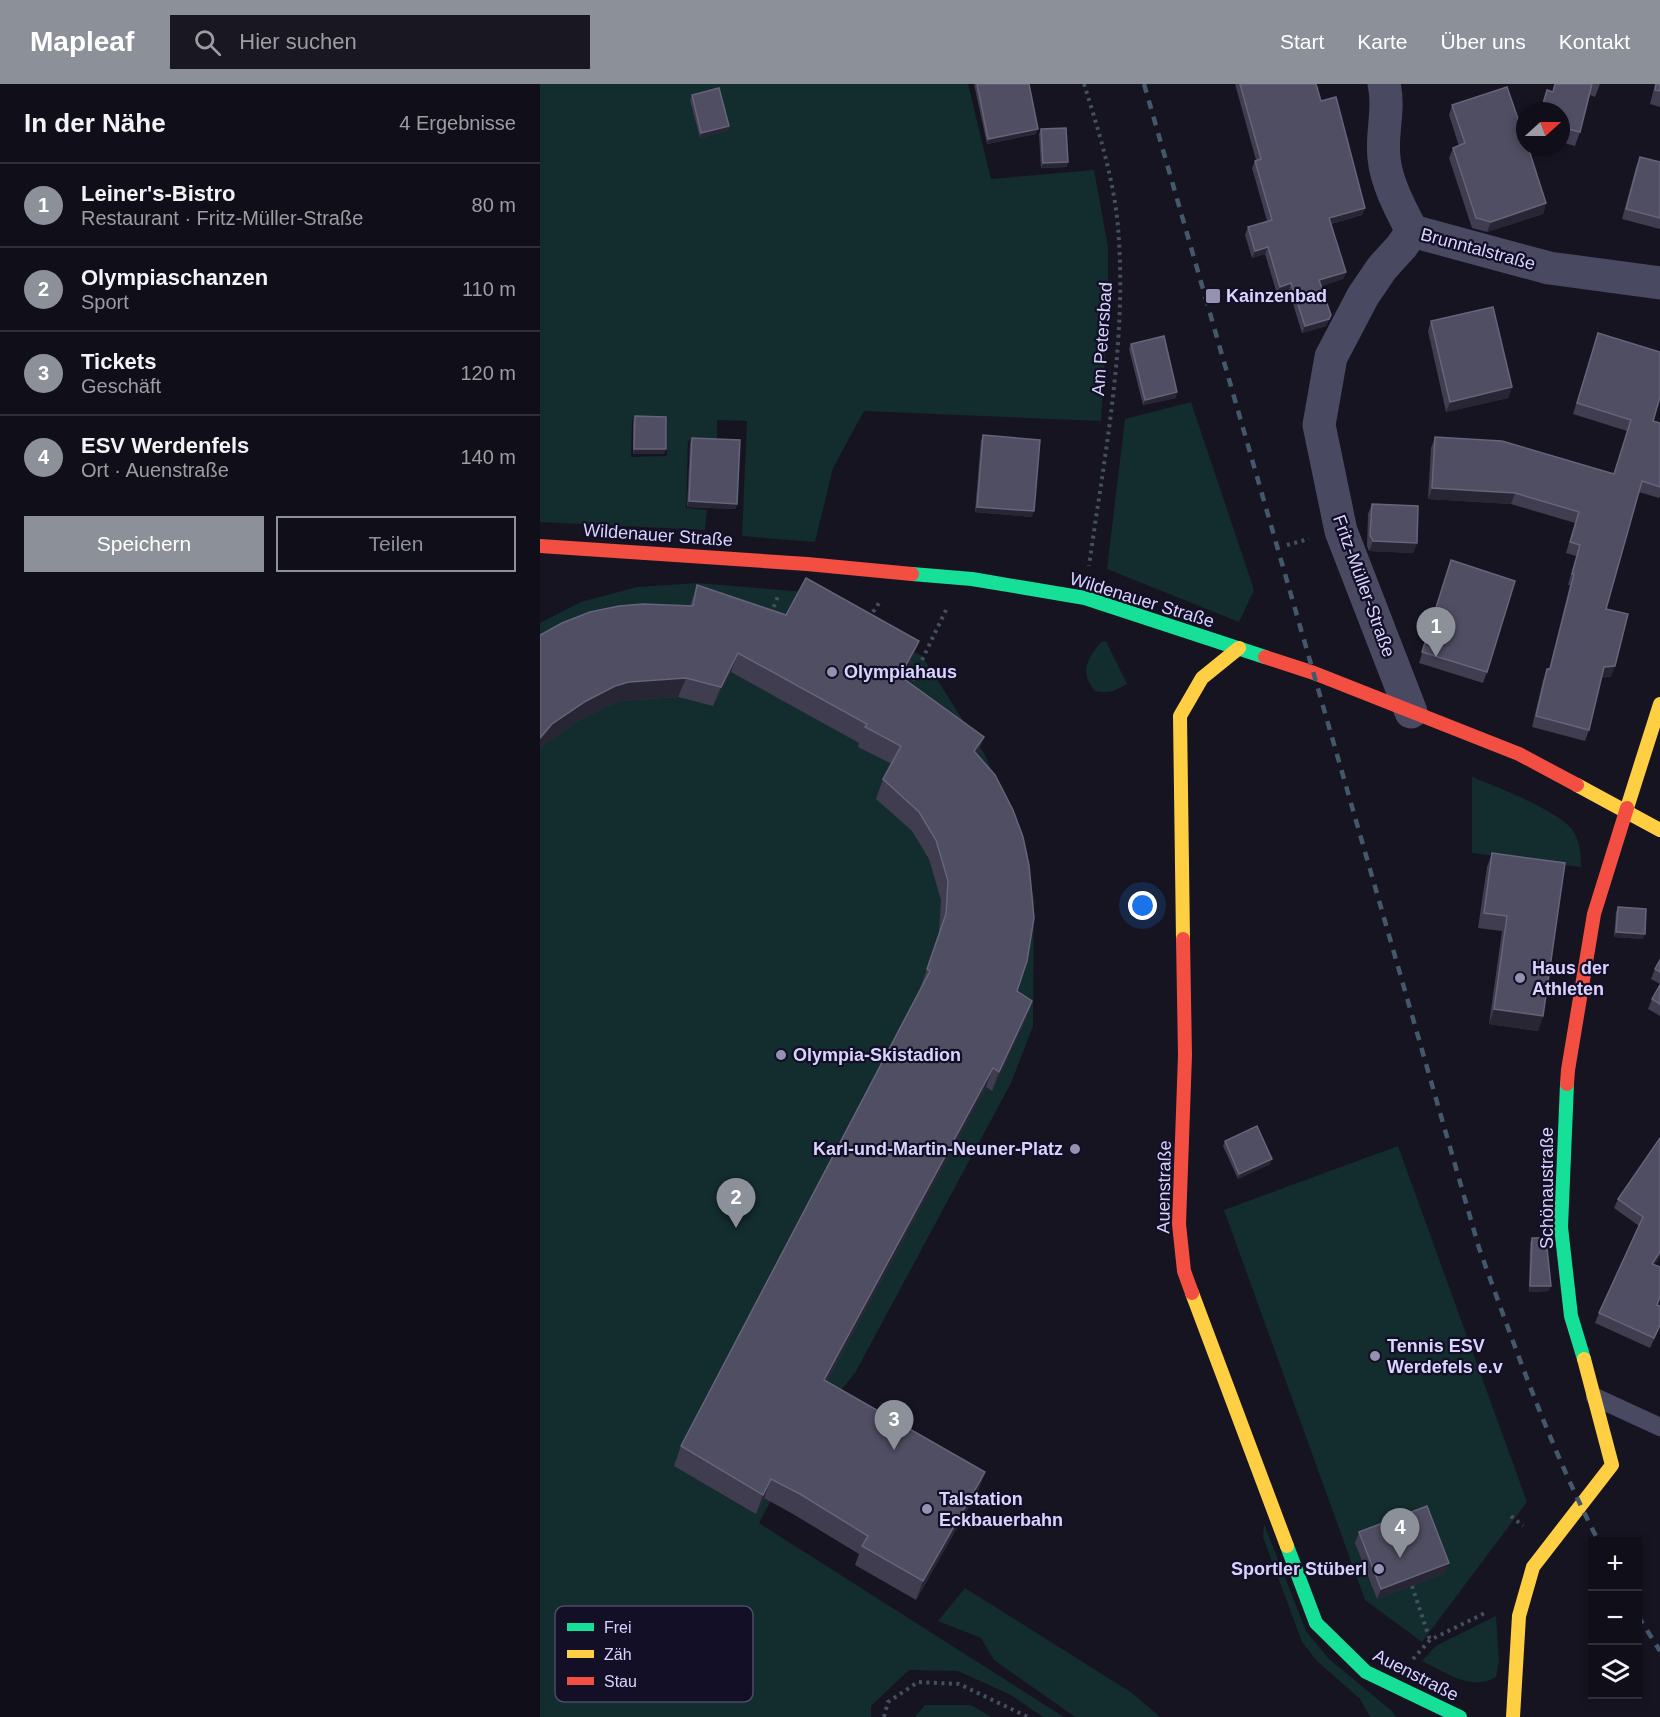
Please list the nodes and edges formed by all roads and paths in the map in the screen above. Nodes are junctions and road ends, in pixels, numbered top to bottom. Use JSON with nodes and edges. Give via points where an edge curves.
{"nodes":[{"id":1,"x":1084,"y":84,"type":"edge"},
{"id":2,"x":1389,"y":89,"type":"edge"},
{"id":3,"x":1412,"y":231,"type":"junction"},
{"id":4,"x":1660,"y":283,"type":"edge"},
{"id":5,"x":1302,"y":541,"type":"dead end"},
{"id":6,"x":1287,"y":545,"type":"dead end"},
{"id":7,"x":540,"y":546,"type":"edge"},
{"id":8,"x":961,"y":578,"type":"junction"},
{"id":9,"x":1084,"y":598,"type":"junction"},
{"id":10,"x":1239,"y":648,"type":"junction"},
{"id":11,"x":906,"y":694,"type":"edge"},
{"id":12,"x":1660,"y":704,"type":"edge"},
{"id":13,"x":1411,"y":712,"type":"junction"},
{"id":14,"x":1627,"y":812,"type":"junction"},
{"id":15,"x":1660,"y":830,"type":"edge"},
{"id":16,"x":1595,"y":1397,"type":"junction"},
{"id":17,"x":1660,"y":1427,"type":"edge"},
{"id":18,"x":1412,"y":1586,"type":"edge"},
{"id":19,"x":1525,"y":1594,"type":"junction"},
{"id":20,"x":1430,"y":1640,"type":"junction"},
{"id":21,"x":1408,"y":1665,"type":"dead end"},
{"id":22,"x":1421,"y":1709,"type":"edge"},
{"id":23,"x":884,"y":1717,"type":"edge"},
{"id":24,"x":1028,"y":1717,"type":"edge"},
{"id":25,"x":1460,"y":1717,"type":"edge"},
{"id":26,"x":1513,"y":1717,"type":"edge"}],
"edges":[{"from":1,"to":9,"type":"path","name":"Am Petersbad","via":[[1099,129],[1117,215],[1120,272],[1118,344]]},
{"from":2,"to":3,"type":"street","name":"Brunntalstraße","via":[[1384,158],[1397,202]]},
{"from":3,"to":4,"type":"street","name":"Brunntalstraße","via":[[1549,268]]},
{"from":3,"to":13,"type":"street","name":"Fritz-Müller-Straße","via":[[1363,296],[1331,357],[1319,425],[1341,531]]},
{"from":5,"to":6,"type":"path"},
{"from":7,"to":8,"type":"street","name":"Wildenauer Straße"},
{"from":8,"to":9,"type":"street","name":"Wildenauer Straße"},
{"from":8,"to":11,"type":"path"},
{"from":9,"to":10,"type":"street","name":"Wildenauer Straße"},
{"from":10,"to":13,"type":"street","name":"Wildenauer Straße"},
{"from":10,"to":22,"type":"street","name":"Auenstraße","via":[[1202,678],[1180,716],[1191,934],[1179,1224],[1184,1270],[1316,1623],[1366,1672]]},
{"from":12,"to":14,"type":"street","name":"Schönaustraße"},
{"from":13,"to":14,"type":"street","name":"Wildenauer Straße","via":[[1519,754]]},
{"from":14,"to":15,"type":"street","name":"Wildenauer Straße"},
{"from":14,"to":16,"type":"street","name":"Schönaustraße","via":[[1594,914],[1568,1071],[1561,1227],[1571,1316]]},
{"from":16,"to":17,"type":"lane"},
{"from":16,"to":19,"type":"street","name":"Schönaustraße","via":[[1611,1465],[1533,1567]]},
{"from":18,"to":20,"type":"path"},
{"from":19,"to":20,"type":"path"},
{"from":19,"to":26,"type":"street","name":"Schönaustraße","via":[[1519,1616]]},
{"from":20,"to":21,"type":"path"},
{"from":22,"to":25,"type":"street","name":"Auenstraße"},
{"from":23,"to":24,"type":"path","via":[[888,1702],[918,1682],[959,1684]]}]}
